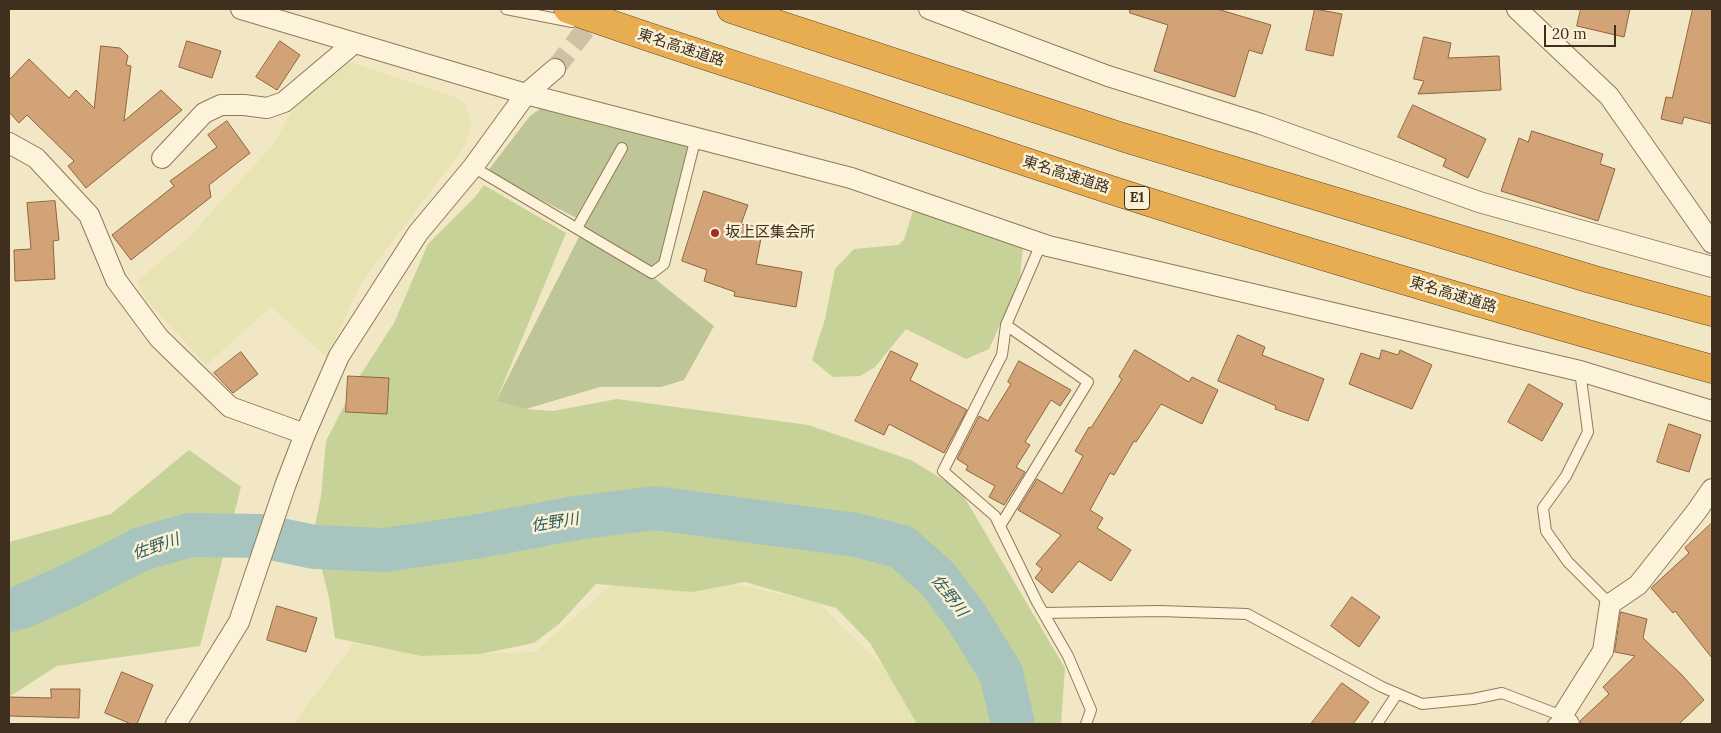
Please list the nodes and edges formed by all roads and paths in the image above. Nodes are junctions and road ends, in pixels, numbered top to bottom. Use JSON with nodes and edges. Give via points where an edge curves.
{"nodes":[{"id":1,"x":241,"y":9,"type":"edge"},
{"id":2,"x":506,"y":9,"type":"edge"},
{"id":3,"x":568,"y":9,"type":"edge"},
{"id":4,"x":731,"y":9,"type":"edge"},
{"id":5,"x":929,"y":9,"type":"edge"},
{"id":6,"x":1517,"y":9,"type":"edge"},
{"id":7,"x":644,"y":36,"type":"junction"},
{"id":8,"x":354,"y":43,"type":"junction"},
{"id":9,"x":555,"y":68,"type":"tunnel mouth"},
{"id":10,"x":526,"y":94,"type":"junction"},
{"id":11,"x":696,"y":137,"type":"junction"},
{"id":12,"x":9,"y":142,"type":"edge"},
{"id":13,"x":622,"y":148,"type":"dead end"},
{"id":14,"x":162,"y":158,"type":"dead end"},
{"id":15,"x":473,"y":167,"type":"junction"},
{"id":16,"x":577,"y":228,"type":"junction"},
{"id":17,"x":1712,"y":243,"type":"edge"},
{"id":18,"x":1041,"y":244,"type":"junction"},
{"id":19,"x":1712,"y":267,"type":"edge"},
{"id":20,"x":1712,"y":312,"type":"edge"},
{"id":21,"x":1006,"y":325,"type":"junction"},
{"id":22,"x":1712,"y":369,"type":"edge"},
{"id":23,"x":1580,"y":371,"type":"junction"},
{"id":24,"x":1712,"y":411,"type":"edge"},
{"id":25,"x":305,"y":434,"type":"junction"},
{"id":26,"x":1712,"y":489,"type":"edge"},
{"id":27,"x":1000,"y":526,"type":"junction"},
{"id":28,"x":1610,"y":604,"type":"junction"},
{"id":29,"x":1044,"y":613,"type":"junction"},
{"id":30,"x":1397,"y":694,"type":"junction"},
{"id":31,"x":1561,"y":722,"type":"edge"},
{"id":32,"x":176,"y":724,"type":"edge"},
{"id":33,"x":1086,"y":724,"type":"edge"},
{"id":34,"x":1377,"y":724,"type":"edge"}],
"edges":[{"from":1,"to":8,"type":"street"},
{"from":2,"to":7,"type":"lane"},
{"from":3,"to":7,"type":"highway","name":"東名高速道路","number":"E1"},
{"from":4,"to":20,"type":"highway","via":[[1122,137],[1591,279]]},
{"from":5,"to":19,"type":"street","via":[[1108,76],[1260,124],[1479,202]]},
{"from":6,"to":17,"type":"street","via":[[1608,96]]},
{"from":7,"to":22,"type":"highway","name":"東名高速道路","number":"E1","via":[[1110,190],[1580,333]]},
{"from":8,"to":10,"type":"street"},
{"from":8,"to":14,"type":"street","via":[[284,102],[267,108],[221,105],[204,113]]},
{"from":9,"to":10,"type":"street"},
{"from":10,"to":11,"type":"street"},
{"from":10,"to":15,"type":"street"},
{"from":11,"to":16,"type":"lane","via":[[664,264],[652,274]]},
{"from":11,"to":18,"type":"street","via":[[851,178]]},
{"from":12,"to":25,"type":"street","via":[[36,158],[89,215],[116,280],[159,338],[230,408]]},
{"from":13,"to":16,"type":"lane"},
{"from":15,"to":16,"type":"lane"},
{"from":15,"to":25,"type":"street","via":[[418,233],[339,356]]},
{"from":18,"to":21,"type":"lane"},
{"from":18,"to":23,"type":"street"},
{"from":21,"to":27,"type":"lane","via":[[1002,355],[943,471],[995,516]]},
{"from":21,"to":27,"type":"lane","via":[[1088,382]]},
{"from":23,"to":24,"type":"street"},
{"from":23,"to":28,"type":"lane","via":[[1588,432],[1566,476],[1543,508],[1546,531],[1568,562]]},
{"from":25,"to":32,"type":"street","via":[[239,622]]},
{"from":26,"to":28,"type":"street","via":[[1638,585]]},
{"from":27,"to":29,"type":"lane"},
{"from":28,"to":31,"type":"street","via":[[1603,651]]},
{"from":29,"to":30,"type":"lane","via":[[1160,611],[1247,614]]},
{"from":29,"to":33,"type":"lane","via":[[1068,656],[1091,710]]},
{"from":30,"to":31,"type":"lane","via":[[1422,704],[1502,693]]},
{"from":30,"to":34,"type":"lane"}]}
